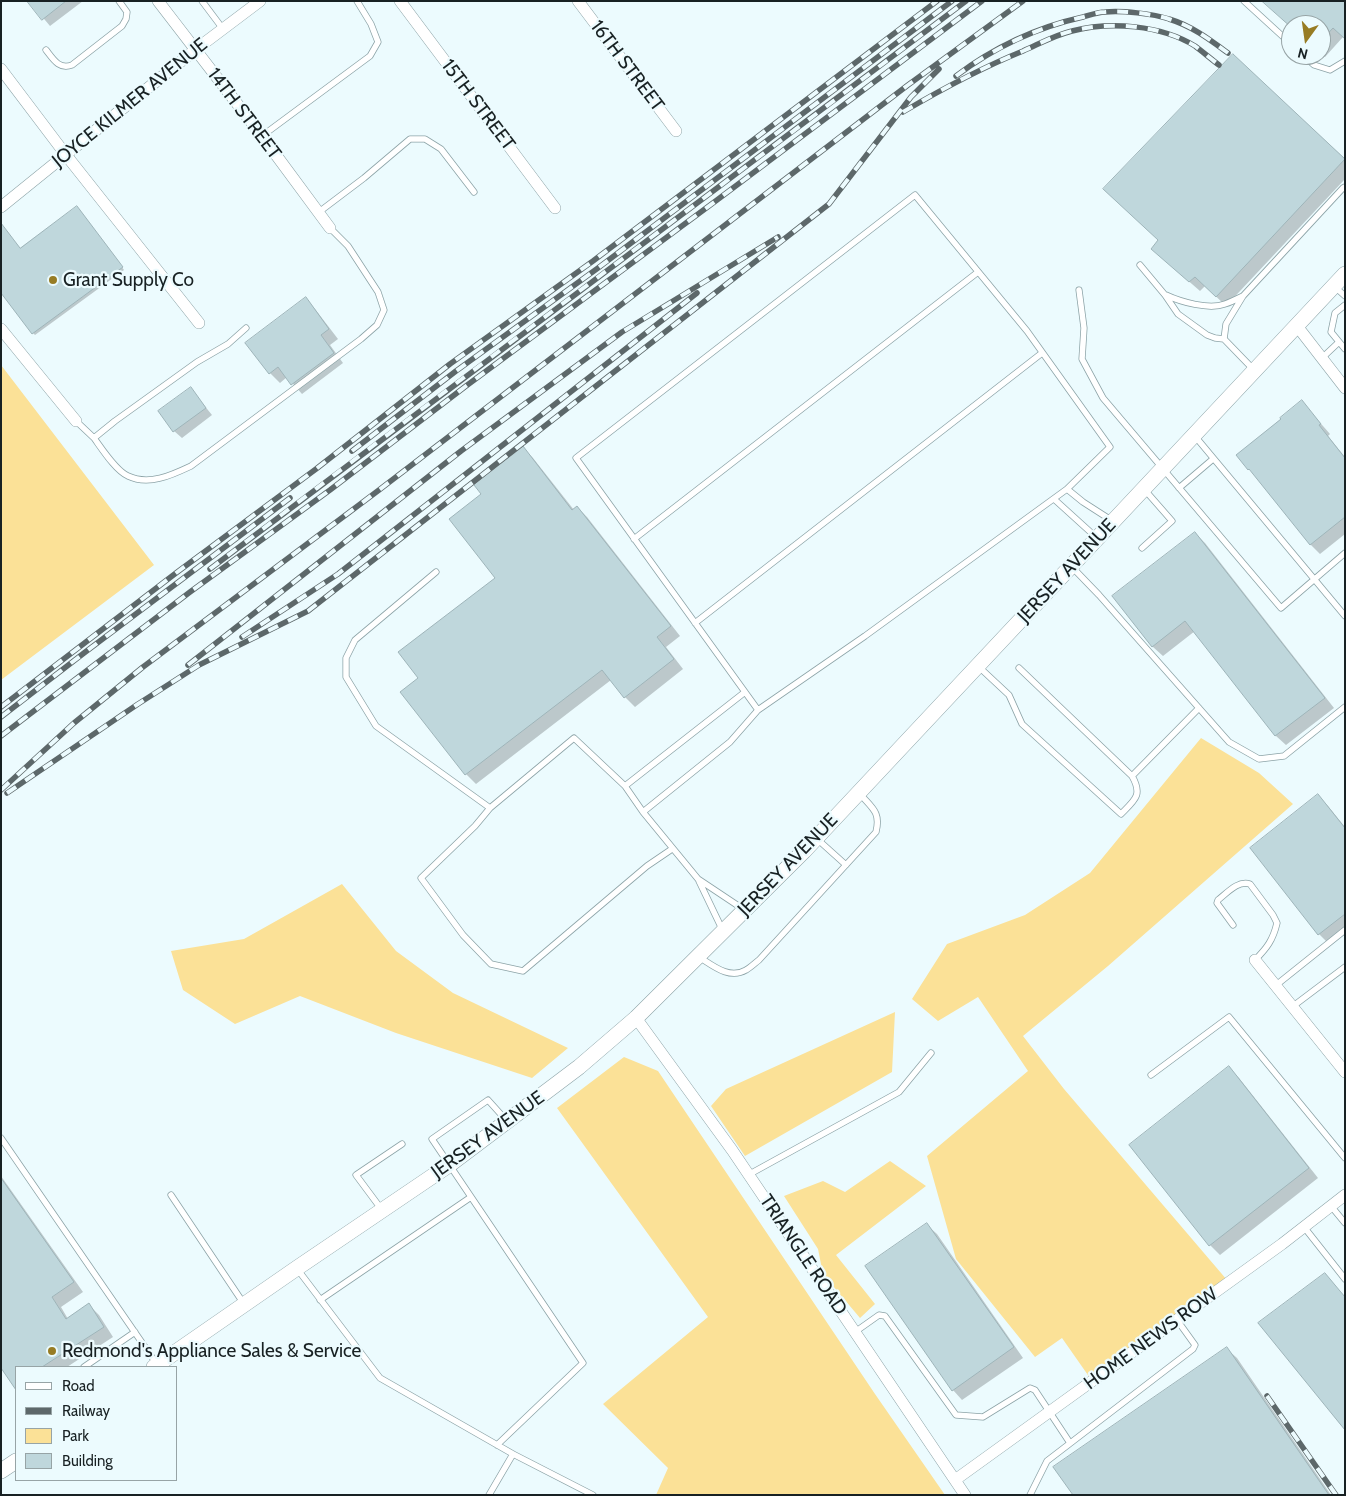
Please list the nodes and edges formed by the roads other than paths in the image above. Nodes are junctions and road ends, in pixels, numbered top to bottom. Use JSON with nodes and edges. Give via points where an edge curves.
{"nodes":[{"id":1,"x":119,"y":1,"type":"edge"},
{"id":2,"x":158,"y":1,"type":"edge"},
{"id":3,"x":202,"y":1,"type":"edge"},
{"id":4,"x":260,"y":1,"type":"edge"},
{"id":5,"x":357,"y":1,"type":"edge"},
{"id":6,"x":400,"y":1,"type":"edge"},
{"id":7,"x":578,"y":1,"type":"edge"},
{"id":8,"x":1244,"y":1,"type":"edge"},
{"id":9,"x":223,"y":29,"type":"junction"},
{"id":10,"x":1281,"y":35,"type":"edge"},
{"id":11,"x":46,"y":50,"type":"dead end"},
{"id":12,"x":195,"y":50,"type":"junction"},
{"id":13,"x":1345,"y":60,"type":"edge"},
{"id":14,"x":1314,"y":65,"type":"edge"},
{"id":15,"x":1,"y":69,"type":"edge"},
{"id":16,"x":676,"y":131,"type":"dead end"},
{"id":17,"x":262,"y":136,"type":"junction"},
{"id":18,"x":66,"y":155,"type":"junction"},
{"id":19,"x":1345,"y":187,"type":"edge"},
{"id":20,"x":474,"y":192,"type":"dead end"},
{"id":21,"x":1,"y":207,"type":"edge"},
{"id":22,"x":555,"y":208,"type":"dead end"},
{"id":23,"x":319,"y":212,"type":"junction"},
{"id":24,"x":330,"y":228,"type":"joint"},
{"id":25,"x":1140,"y":265,"type":"dead end"},
{"id":26,"x":978,"y":272,"type":"junction"},
{"id":27,"x":1345,"y":274,"type":"edge"},
{"id":28,"x":1079,"y":290,"type":"dead end"},
{"id":29,"x":1339,"y":291,"type":"edge"},
{"id":30,"x":1165,"y":295,"type":"junction"},
{"id":31,"x":1243,"y":296,"type":"junction"},
{"id":32,"x":1345,"y":306,"type":"edge"},
{"id":33,"x":199,"y":323,"type":"dead end"},
{"id":34,"x":1297,"y":326,"type":"junction"},
{"id":35,"x":246,"y":328,"type":"dead end"},
{"id":36,"x":1,"y":329,"type":"edge"},
{"id":37,"x":1224,"y":339,"type":"junction"},
{"id":38,"x":1339,"y":342,"type":"junction"},
{"id":39,"x":1345,"y":349,"type":"edge"},
{"id":40,"x":1042,"y":353,"type":"junction"},
{"id":41,"x":1322,"y":358,"type":"junction"},
{"id":42,"x":1255,"y":371,"type":"junction"},
{"id":43,"x":1345,"y":388,"type":"edge"},
{"id":44,"x":76,"y":421,"type":"joint"},
{"id":45,"x":1194,"y":436,"type":"junction"},
{"id":46,"x":94,"y":438,"type":"junction"},
{"id":47,"x":1213,"y":459,"type":"junction"},
{"id":48,"x":1163,"y":468,"type":"junction"},
{"id":49,"x":1179,"y":488,"type":"junction"},
{"id":50,"x":1067,"y":489,"type":"junction"},
{"id":51,"x":1144,"y":489,"type":"junction"},
{"id":52,"x":1054,"y":499,"type":"junction"},
{"id":53,"x":1113,"y":522,"type":"junction"},
{"id":54,"x":1097,"y":538,"type":"junction"},
{"id":55,"x":634,"y":539,"type":"junction"},
{"id":56,"x":1142,"y":548,"type":"dead end"},
{"id":57,"x":1345,"y":553,"type":"edge"},
{"id":58,"x":1071,"y":566,"type":"junction"},
{"id":59,"x":436,"y":572,"type":"dead end"},
{"id":60,"x":1314,"y":579,"type":"junction"},
{"id":61,"x":1345,"y":616,"type":"edge"},
{"id":62,"x":695,"y":623,"type":"junction"},
{"id":63,"x":978,"y":666,"type":"junction"},
{"id":64,"x":1019,"y":668,"type":"dead end"},
{"id":65,"x":745,"y":692,"type":"junction"},
{"id":66,"x":1199,"y":708,"type":"junction"},
{"id":67,"x":1345,"y":708,"type":"edge"},
{"id":68,"x":758,"y":710,"type":"junction"},
{"id":69,"x":1132,"y":776,"type":"junction"},
{"id":70,"x":625,"y":786,"type":"junction"},
{"id":71,"x":859,"y":792,"type":"junction"},
{"id":72,"x":490,"y":808,"type":"junction"},
{"id":73,"x":643,"y":812,"type":"junction"},
{"id":74,"x":816,"y":838,"type":"junction"},
{"id":75,"x":672,"y":849,"type":"junction"},
{"id":76,"x":846,"y":865,"type":"junction"},
{"id":77,"x":698,"y":879,"type":"junction"},
{"id":78,"x":745,"y":910,"type":"junction"},
{"id":79,"x":1233,"y":925,"type":"dead end"},
{"id":80,"x":1345,"y":930,"type":"edge"},
{"id":81,"x":724,"y":932,"type":"junction"},
{"id":82,"x":699,"y":957,"type":"junction"},
{"id":83,"x":1255,"y":960,"type":"joint"},
{"id":84,"x":1345,"y":967,"type":"edge"},
{"id":85,"x":1275,"y":986,"type":"junction"},
{"id":86,"x":1292,"y":1007,"type":"junction"},
{"id":87,"x":636,"y":1018,"type":"junction"},
{"id":88,"x":931,"y":1053,"type":"dead end"},
{"id":89,"x":1345,"y":1072,"type":"edge"},
{"id":90,"x":1151,"y":1075,"type":"dead end"},
{"id":91,"x":507,"y":1121,"type":"junction"},
{"id":92,"x":1,"y":1138,"type":"edge"},
{"id":93,"x":402,"y":1144,"type":"dead end"},
{"id":94,"x":1345,"y":1158,"type":"edge"},
{"id":95,"x":449,"y":1165,"type":"junction"},
{"id":96,"x":748,"y":1175,"type":"junction"},
{"id":97,"x":171,"y":1195,"type":"dead end"},
{"id":98,"x":1345,"y":1195,"type":"edge"},
{"id":99,"x":471,"y":1198,"type":"junction"},
{"id":100,"x":1331,"y":1206,"type":"junction"},
{"id":101,"x":382,"y":1210,"type":"junction"},
{"id":102,"x":1345,"y":1223,"type":"edge"},
{"id":103,"x":1304,"y":1227,"type":"junction"},
{"id":104,"x":296,"y":1268,"type":"junction"},
{"id":105,"x":1345,"y":1279,"type":"edge"},
{"id":106,"x":320,"y":1300,"type":"junction"},
{"id":107,"x":244,"y":1304,"type":"junction"},
{"id":108,"x":1177,"y":1320,"type":"junction"},
{"id":109,"x":135,"y":1332,"type":"junction"},
{"id":110,"x":855,"y":1332,"type":"junction"},
{"id":111,"x":85,"y":1366,"type":"edge"},
{"id":112,"x":156,"y":1366,"type":"edge"},
{"id":113,"x":1050,"y":1412,"type":"junction"},
{"id":114,"x":1070,"y":1443,"type":"junction"},
{"id":115,"x":498,"y":1445,"type":"junction"},
{"id":116,"x":513,"y":1454,"type":"junction"},
{"id":117,"x":15,"y":1462,"type":"edge"},
{"id":118,"x":1,"y":1471,"type":"edge"},
{"id":119,"x":955,"y":1480,"type":"junction"},
{"id":120,"x":1031,"y":1494,"type":"edge"},
{"id":121,"x":489,"y":1495,"type":"edge"},
{"id":122,"x":593,"y":1495,"type":"edge"},
{"id":123,"x":965,"y":1495,"type":"edge"}],
"edges":[{"from":1,"to":11,"type":"lane","via":[[127,12],[122,26],[72,64],[59,65]]},
{"from":2,"to":12,"type":"street","name":"14TH STREET"},
{"from":3,"to":9,"type":"lane"},
{"from":4,"to":9,"type":"street","name":"JOYCE KILMER AVENUE"},
{"from":5,"to":17,"type":"lane","via":[[378,42],[370,56]]},
{"from":6,"to":22,"type":"street","name":"15TH STREET"},
{"from":7,"to":16,"type":"street","name":"16TH STREET"},
{"from":8,"to":10,"type":"lane"},
{"from":9,"to":12,"type":"street","name":"JOYCE KILMER AVENUE"},
{"from":12,"to":17,"type":"street","name":"14TH STREET"},
{"from":12,"to":18,"type":"street","name":"JOYCE KILMER AVENUE"},
{"from":13,"to":14,"type":"lane","via":[[1330,70]]},
{"from":15,"to":18,"type":"street"},
{"from":17,"to":23,"type":"street","name":"14TH STREET"},
{"from":18,"to":21,"type":"street","name":"JOYCE KILMER AVENUE"},
{"from":18,"to":33,"type":"street"},
{"from":19,"to":31,"type":"lane"},
{"from":20,"to":23,"type":"lane","via":[[441,149],[425,139],[410,139]]},
{"from":23,"to":24,"type":"street","name":"14TH STREET"},
{"from":24,"to":46,"type":"lane","via":[[348,246],[378,292],[384,310],[377,325],[191,466],[168,477],[146,480],[127,476]]},
{"from":25,"to":30,"type":"lane"},
{"from":26,"to":40,"type":"lane"},
{"from":26,"to":55,"type":"lane"},
{"from":26,"to":55,"type":"lane","via":[[915,195],[899,207],[576,458]]},
{"from":27,"to":29,"type":"street","name":"JERSEY AVENUE"},
{"from":28,"to":48,"type":"lane","via":[[1084,328],[1082,360],[1104,398]]},
{"from":29,"to":34,"type":"street","name":"JERSEY AVENUE"},
{"from":30,"to":31,"type":"lane","via":[[1199,305],[1223,305]]},
{"from":30,"to":37,"type":"lane","via":[[1178,314],[1207,334]]},
{"from":31,"to":37,"type":"lane","via":[[1226,324]]},
{"from":32,"to":38,"type":"lane","via":[[1336,313],[1331,332]]},
{"from":34,"to":41,"type":"street"},
{"from":34,"to":42,"type":"street","name":"JERSEY AVENUE"},
{"from":35,"to":46,"type":"lane"},
{"from":36,"to":44,"type":"street"},
{"from":37,"to":42,"type":"lane"},
{"from":38,"to":39,"type":"lane"},
{"from":38,"to":41,"type":"lane"},
{"from":40,"to":50,"type":"lane","via":[[1110,447]]},
{"from":40,"to":62,"type":"lane"},
{"from":41,"to":43,"type":"street"},
{"from":42,"to":45,"type":"street","name":"JERSEY AVENUE"},
{"from":44,"to":46,"type":"lane"},
{"from":45,"to":47,"type":"lane"},
{"from":45,"to":48,"type":"street","name":"JERSEY AVENUE"},
{"from":47,"to":49,"type":"lane"},
{"from":47,"to":60,"type":"lane"},
{"from":48,"to":49,"type":"lane"},
{"from":48,"to":51,"type":"street","name":"JERSEY AVENUE"},
{"from":49,"to":60,"type":"lane","via":[[1281,608]]},
{"from":50,"to":52,"type":"lane"},
{"from":50,"to":53,"type":"lane"},
{"from":51,"to":53,"type":"street","name":"JERSEY AVENUE"},
{"from":51,"to":56,"type":"lane","via":[[1172,521]]},
{"from":52,"to":54,"type":"lane"},
{"from":52,"to":68,"type":"lane"},
{"from":53,"to":54,"type":"street","name":"JERSEY AVENUE"},
{"from":54,"to":58,"type":"street","name":"JERSEY AVENUE"},
{"from":55,"to":62,"type":"lane"},
{"from":57,"to":60,"type":"lane"},
{"from":58,"to":63,"type":"street","name":"JERSEY AVENUE"},
{"from":58,"to":66,"type":"lane"},
{"from":59,"to":72,"type":"lane","via":[[354,640],[346,658],[346,677],[376,726]]},
{"from":60,"to":61,"type":"lane"},
{"from":62,"to":65,"type":"lane"},
{"from":63,"to":69,"type":"lane","via":[[1009,695],[1022,724],[1121,814],[1138,795]]},
{"from":63,"to":71,"type":"street","name":"JERSEY AVENUE"},
{"from":64,"to":69,"type":"lane"},
{"from":65,"to":68,"type":"lane"},
{"from":65,"to":70,"type":"lane"},
{"from":66,"to":67,"type":"lane","via":[[1229,742],[1259,759],[1284,756]]},
{"from":66,"to":69,"type":"lane"},
{"from":68,"to":73,"type":"lane","via":[[730,742]]},
{"from":70,"to":72,"type":"lane","via":[[574,738]]},
{"from":70,"to":73,"type":"lane"},
{"from":71,"to":74,"type":"street","name":"JERSEY AVENUE"},
{"from":71,"to":76,"type":"lane","via":[[879,820],[876,832]]},
{"from":72,"to":75,"type":"lane","via":[[421,878],[463,935],[491,964],[523,971],[647,866]]},
{"from":73,"to":75,"type":"lane"},
{"from":74,"to":76,"type":"lane"},
{"from":74,"to":78,"type":"street","name":"JERSEY AVENUE"},
{"from":75,"to":77,"type":"lane"},
{"from":76,"to":82,"type":"lane","via":[[759,960],[745,971],[723,971]]},
{"from":77,"to":78,"type":"lane"},
{"from":77,"to":81,"type":"lane"},
{"from":78,"to":81,"type":"street","name":"JERSEY AVENUE"},
{"from":79,"to":83,"type":"lane","via":[[1218,900],[1244,882],[1250,884],[1277,923],[1274,937]]},
{"from":80,"to":85,"type":"lane"},
{"from":81,"to":82,"type":"street","name":"JERSEY AVENUE"},
{"from":82,"to":87,"type":"street","name":"JERSEY AVENUE"},
{"from":83,"to":85,"type":"street"},
{"from":84,"to":86,"type":"lane"},
{"from":85,"to":86,"type":"street"},
{"from":86,"to":89,"type":"street"},
{"from":87,"to":91,"type":"street","name":"JERSEY AVENUE","via":[[579,1067]]},
{"from":87,"to":96,"type":"street","name":"TRIANGLE ROAD"},
{"from":88,"to":96,"type":"lane","via":[[899,1092]]},
{"from":90,"to":94,"type":"lane","via":[[1229,1017]]},
{"from":91,"to":95,"type":"street","name":"JERSEY AVENUE"},
{"from":91,"to":95,"type":"lane","via":[[488,1100],[432,1139]]},
{"from":92,"to":109,"type":"lane"},
{"from":93,"to":101,"type":"lane","via":[[356,1175]]},
{"from":95,"to":99,"type":"lane"},
{"from":95,"to":101,"type":"street","name":"JERSEY AVENUE"},
{"from":96,"to":110,"type":"street","name":"TRIANGLE ROAD"},
{"from":97,"to":107,"type":"lane"},
{"from":98,"to":100,"type":"street","name":"HOME NEWS ROW"},
{"from":99,"to":106,"type":"lane"},
{"from":99,"to":115,"type":"lane","via":[[583,1363]]},
{"from":100,"to":102,"type":"lane"},
{"from":100,"to":103,"type":"street","name":"HOME NEWS ROW"},
{"from":101,"to":104,"type":"street","name":"JERSEY AVENUE"},
{"from":103,"to":105,"type":"lane"},
{"from":103,"to":108,"type":"street","name":"HOME NEWS ROW"},
{"from":104,"to":106,"type":"lane"},
{"from":104,"to":107,"type":"street","name":"JERSEY AVENUE"},
{"from":106,"to":115,"type":"lane","via":[[380,1378]]},
{"from":107,"to":112,"type":"street","name":"JERSEY AVENUE"},
{"from":108,"to":113,"type":"street","name":"HOME NEWS ROW"},
{"from":108,"to":114,"type":"lane","via":[[1195,1345],[1194,1349]]},
{"from":109,"to":111,"type":"lane"},
{"from":109,"to":112,"type":"lane"},
{"from":110,"to":113,"type":"lane","via":[[879,1315],[885,1316],[956,1415],[983,1417],[1030,1388],[1035,1390]]},
{"from":110,"to":119,"type":"street","name":"TRIANGLE ROAD"},
{"from":113,"to":114,"type":"lane"},
{"from":113,"to":119,"type":"street","name":"HOME NEWS ROW"},
{"from":114,"to":120,"type":"lane","via":[[1046,1461]]},
{"from":115,"to":116,"type":"lane"},
{"from":116,"to":121,"type":"lane"},
{"from":116,"to":122,"type":"lane"},
{"from":117,"to":118,"type":"street"},
{"from":119,"to":123,"type":"street","name":"TRIANGLE ROAD"}]}
